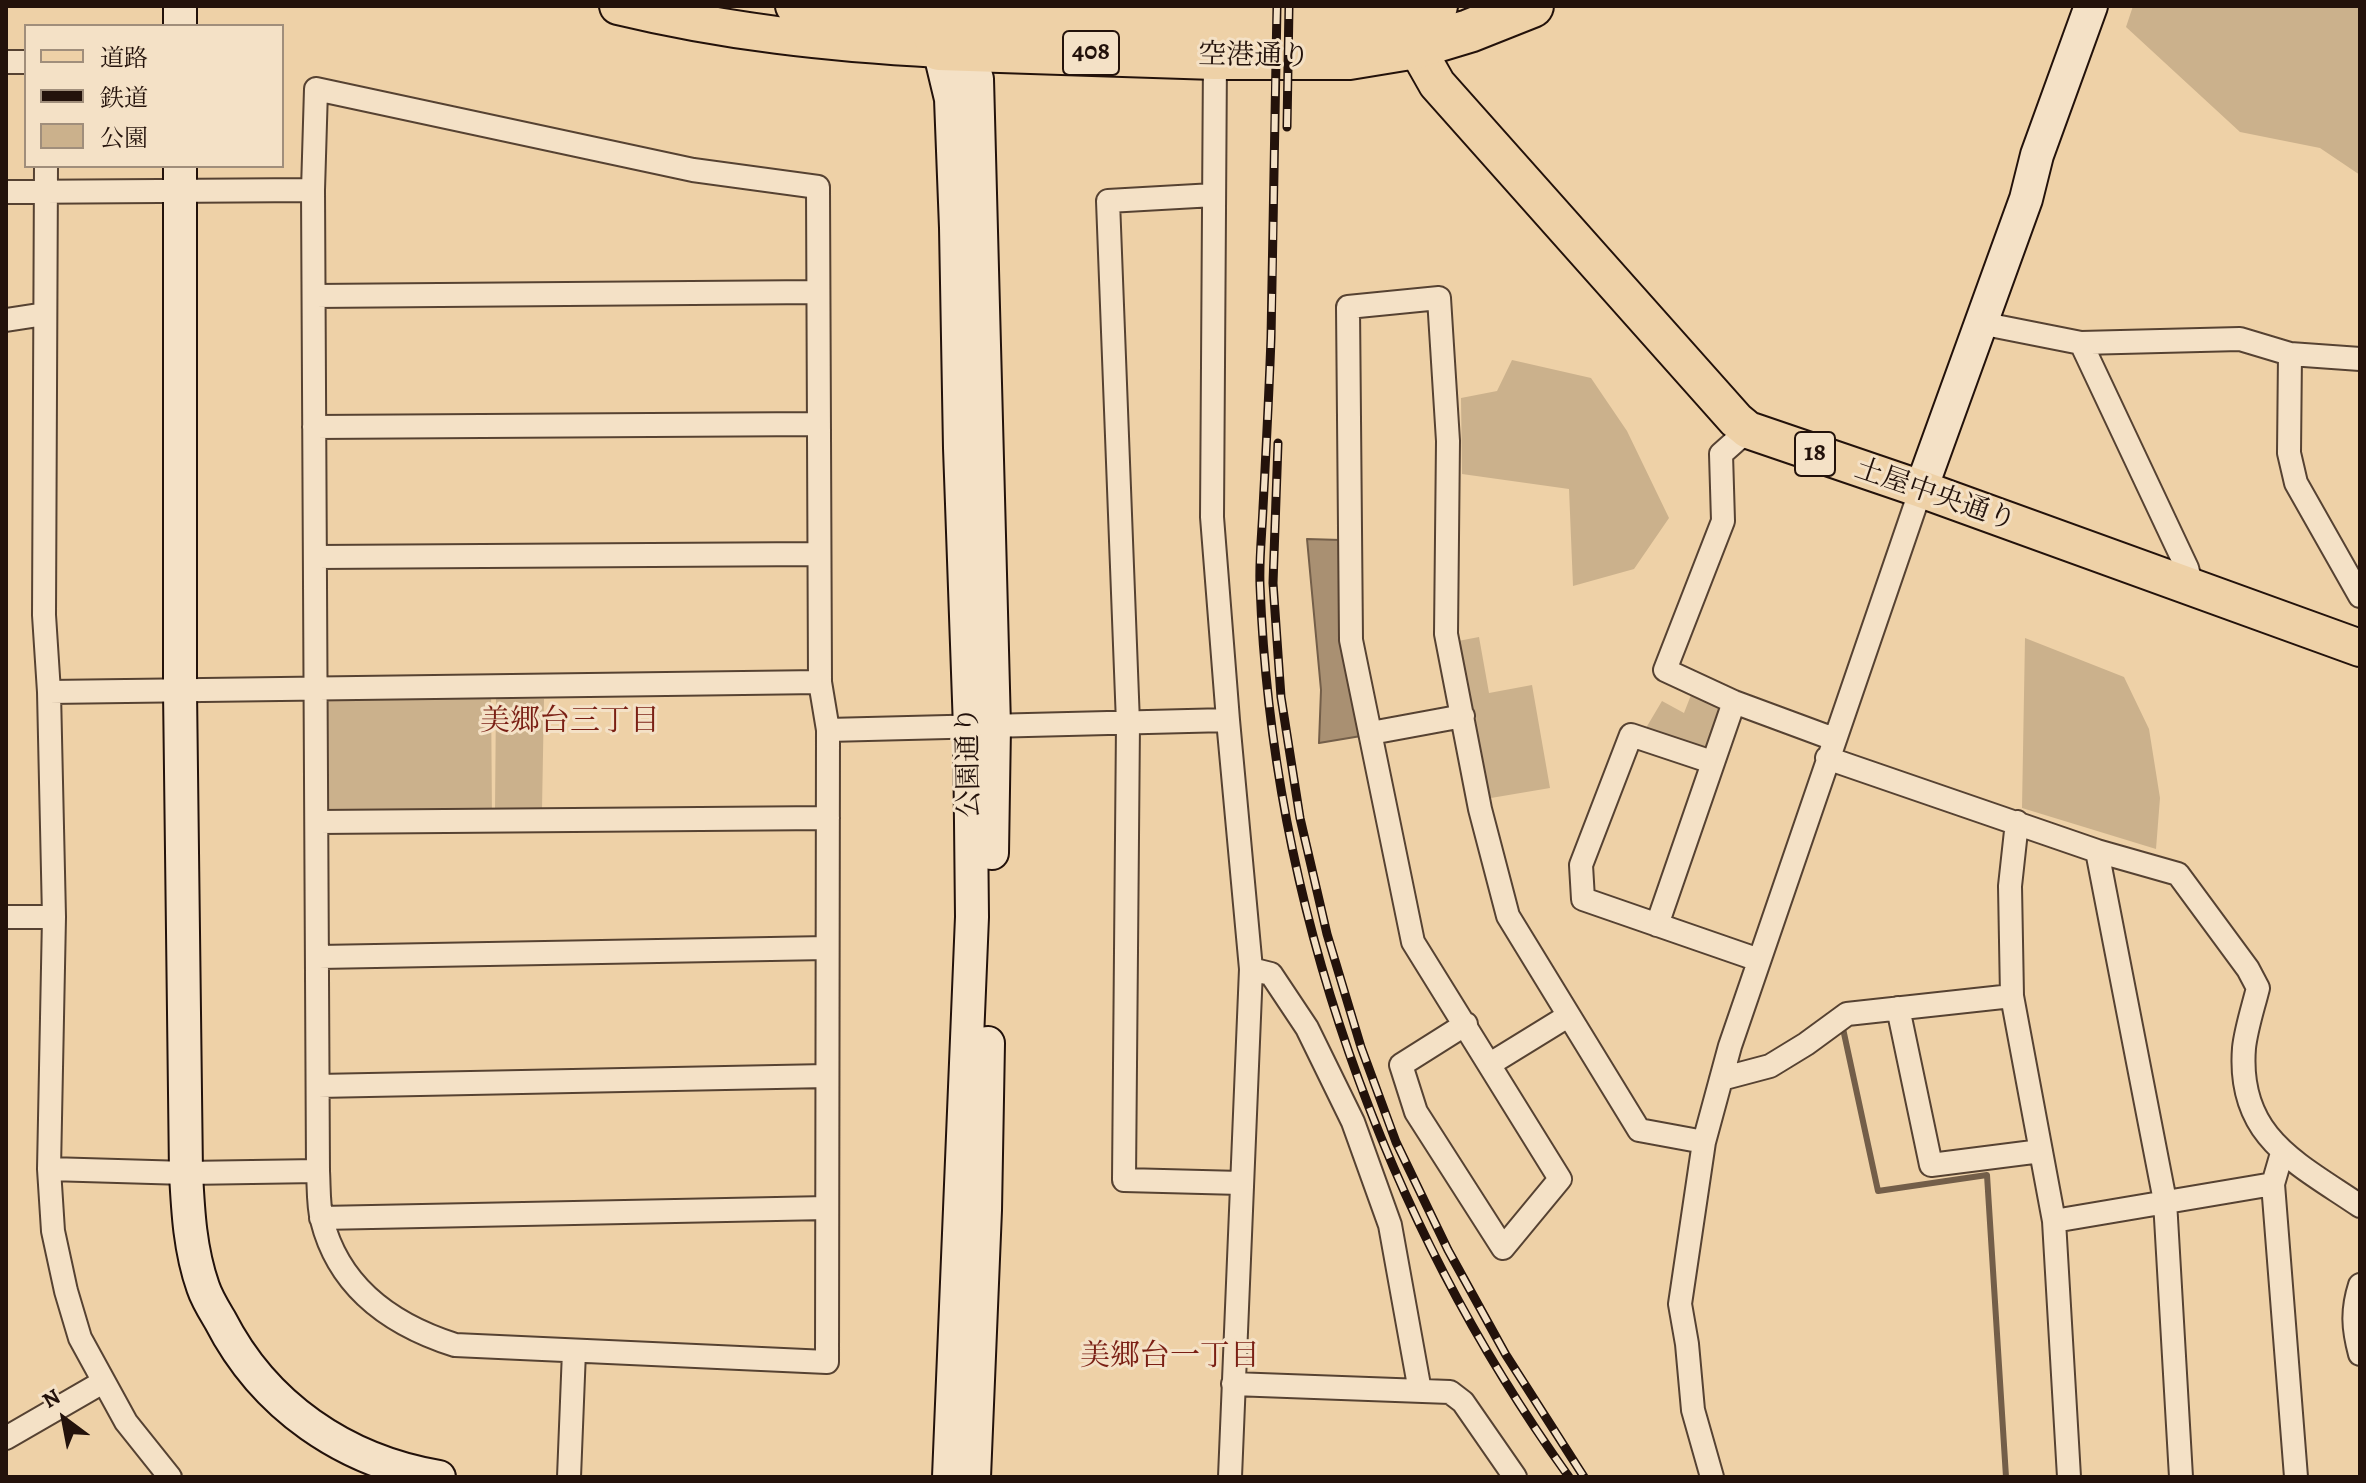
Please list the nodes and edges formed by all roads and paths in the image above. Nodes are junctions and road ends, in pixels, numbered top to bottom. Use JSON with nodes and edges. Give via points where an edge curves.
{"nodes":[{"id":1,"x":618,"y":6,"type":"edge"},
{"id":2,"x":794,"y":6,"type":"edge"},
{"id":3,"x":1532,"y":6,"type":"edge"},
{"id":4,"x":2091,"y":6,"type":"edge"},
{"id":5,"x":1415,"y":18,"type":"edge"},
{"id":6,"x":945,"y":24,"type":"edge"},
{"id":7,"x":1215,"y":58,"type":"junction"},
{"id":8,"x":46,"y":168,"type":"edge"},
{"id":9,"x":180,"y":179,"type":"edge"},
{"id":10,"x":45,"y":190,"type":"junction"},
{"id":11,"x":313,"y":190,"type":"junction"},
{"id":12,"x":6,"y":192,"type":"edge"},
{"id":13,"x":1214,"y":195,"type":"junction"},
{"id":14,"x":818,"y":292,"type":"junction"},
{"id":15,"x":314,"y":296,"type":"junction"},
{"id":16,"x":45,"y":314,"type":"junction"},
{"id":17,"x":6,"y":320,"type":"edge"},
{"id":18,"x":1980,"y":323,"type":"junction"},
{"id":19,"x":2081,"y":343,"type":"junction"},
{"id":20,"x":2290,"y":354,"type":"junction"},
{"id":21,"x":2360,"y":359,"type":"edge"},
{"id":22,"x":819,"y":424,"type":"junction"},
{"id":23,"x":314,"y":427,"type":"junction"},
{"id":24,"x":1748,"y":430,"type":"junction"},
{"id":25,"x":1921,"y":489,"type":"junction"},
{"id":26,"x":819,"y":554,"type":"junction"},
{"id":27,"x":316,"y":557,"type":"junction"},
{"id":28,"x":2193,"y":590,"type":"junction"},
{"id":29,"x":2360,"y":596,"type":"edge"},
{"id":30,"x":2360,"y":648,"type":"edge"},
{"id":31,"x":820,"y":682,"type":"junction"},
{"id":32,"x":315,"y":689,"type":"junction"},
{"id":33,"x":180,"y":691,"type":"junction"},
{"id":34,"x":49,"y":692,"type":"junction"},
{"id":35,"x":1734,"y":702,"type":"junction"},
{"id":36,"x":1463,"y":716,"type":"junction"},
{"id":37,"x":1228,"y":720,"type":"junction"},
{"id":38,"x":1128,"y":723,"type":"junction"},
{"id":39,"x":982,"y":727,"type":"junction"},
{"id":40,"x":828,"y":730,"type":"junction"},
{"id":41,"x":1371,"y":733,"type":"junction"},
{"id":42,"x":1831,"y":748,"type":"junction"},
{"id":43,"x":1712,"y":762,"type":"junction"},
{"id":44,"x":828,"y":818,"type":"junction"},
{"id":45,"x":318,"y":822,"type":"junction"},
{"id":46,"x":2017,"y":822,"type":"junction"},
{"id":47,"x":2097,"y":851,"type":"junction"},
{"id":48,"x":6,"y":917,"type":"edge"},
{"id":49,"x":54,"y":917,"type":"junction"},
{"id":50,"x":1657,"y":925,"type":"junction"},
{"id":51,"x":827,"y":948,"type":"junction"},
{"id":52,"x":319,"y":957,"type":"junction"},
{"id":53,"x":1759,"y":960,"type":"junction"},
{"id":54,"x":1251,"y":969,"type":"junction"},
{"id":55,"x":2012,"y":996,"type":"junction"},
{"id":56,"x":1898,"y":1008,"type":"junction"},
{"id":57,"x":1568,"y":1016,"type":"junction"},
{"id":58,"x":1466,"y":1024,"type":"junction"},
{"id":59,"x":1490,"y":1064,"type":"junction"},
{"id":60,"x":827,"y":1076,"type":"junction"},
{"id":61,"x":1721,"y":1079,"type":"junction"},
{"id":62,"x":318,"y":1086,"type":"junction"},
{"id":63,"x":1704,"y":1142,"type":"junction"},
{"id":64,"x":2041,"y":1151,"type":"junction"},
{"id":65,"x":2282,"y":1153,"type":"junction"},
{"id":66,"x":49,"y":1169,"type":"junction"},
{"id":67,"x":318,"y":1171,"type":"junction"},
{"id":68,"x":186,"y":1173,"type":"junction"},
{"id":69,"x":1241,"y":1183,"type":"junction"},
{"id":70,"x":2273,"y":1184,"type":"junction"},
{"id":71,"x":2165,"y":1201,"type":"junction"},
{"id":72,"x":2360,"y":1206,"type":"edge"},
{"id":73,"x":827,"y":1208,"type":"junction"},
{"id":74,"x":321,"y":1218,"type":"junction"},
{"id":75,"x":2054,"y":1221,"type":"junction"},
{"id":76,"x":2360,"y":1285,"type":"edge"},
{"id":77,"x":574,"y":1351,"type":"junction"},
{"id":78,"x":2360,"y":1354,"type":"edge"},
{"id":79,"x":103,"y":1382,"type":"junction"},
{"id":80,"x":1233,"y":1384,"type":"junction"},
{"id":81,"x":1420,"y":1391,"type":"junction"},
{"id":82,"x":6,"y":1438,"type":"edge"},
{"id":83,"x":170,"y":1477,"type":"edge"},
{"id":84,"x":439,"y":1477,"type":"edge"},
{"id":85,"x":569,"y":1477,"type":"edge"},
{"id":86,"x":949,"y":1477,"type":"edge"},
{"id":87,"x":974,"y":1477,"type":"edge"},
{"id":88,"x":1230,"y":1477,"type":"edge"},
{"id":89,"x":1515,"y":1477,"type":"edge"},
{"id":90,"x":1712,"y":1477,"type":"edge"},
{"id":91,"x":2069,"y":1477,"type":"edge"},
{"id":92,"x":2181,"y":1477,"type":"edge"},
{"id":93,"x":2296,"y":1477,"type":"edge"}],
"edges":[{"from":1,"to":6,"type":"main road","via":[[733,31],[822,42]]},
{"from":2,"to":6,"type":"main road"},
{"from":3,"to":5,"type":"highway","name":"空港通り","number":"408","via":[[1469,31]]},
{"from":4,"to":18,"type":"street"},
{"from":5,"to":6,"type":"highway","name":"空港通り","number":"408","via":[[1311,28],[1036,19]]},
{"from":5,"to":7,"type":"highway","name":"空港通り","number":"408","via":[[1349,58]]},
{"from":5,"to":24,"type":"main road","name":"土屋中央通り","number":"18","via":[[1437,84]]},
{"from":6,"to":7,"type":"highway","name":"空港通り","number":"408"},
{"from":6,"to":39,"type":"street","name":"公園通り","via":[[977,79]]},
{"from":7,"to":13,"type":"street"},
{"from":8,"to":10,"type":"street"},
{"from":9,"to":10,"type":"street"},
{"from":9,"to":11,"type":"street"},
{"from":9,"to":33,"type":"street"},
{"from":10,"to":12,"type":"street"},
{"from":10,"to":16,"type":"street"},
{"from":11,"to":14,"type":"street","via":[[316,89],[693,170],[818,187]]},
{"from":11,"to":15,"type":"street"},
{"from":13,"to":37,"type":"street","via":[[1212,517]]},
{"from":13,"to":38,"type":"street","via":[[1108,201]]},
{"from":14,"to":15,"type":"street"},
{"from":14,"to":22,"type":"street"},
{"from":15,"to":23,"type":"street"},
{"from":16,"to":17,"type":"street"},
{"from":16,"to":34,"type":"street","via":[[44,615]]},
{"from":18,"to":19,"type":"street"},
{"from":18,"to":25,"type":"street"},
{"from":19,"to":20,"type":"street","via":[[2240,339]]},
{"from":19,"to":28,"type":"street"},
{"from":20,"to":21,"type":"street"},
{"from":20,"to":29,"type":"street","via":[[2289,453],[2296,483]]},
{"from":22,"to":23,"type":"street"},
{"from":22,"to":26,"type":"street"},
{"from":23,"to":27,"type":"street"},
{"from":24,"to":25,"type":"main road","name":"土屋中央通り","number":"18"},
{"from":24,"to":35,"type":"street","via":[[1721,454],[1723,521],[1665,670]]},
{"from":25,"to":28,"type":"main road","name":"土屋中央通り","number":"18"},
{"from":25,"to":42,"type":"street"},
{"from":26,"to":27,"type":"street"},
{"from":26,"to":31,"type":"street"},
{"from":27,"to":32,"type":"street"},
{"from":28,"to":30,"type":"main road","name":"土屋中央通り","number":"18"},
{"from":31,"to":32,"type":"street"},
{"from":31,"to":40,"type":"street"},
{"from":32,"to":33,"type":"street"},
{"from":32,"to":45,"type":"street"},
{"from":33,"to":34,"type":"street"},
{"from":33,"to":68,"type":"street"},
{"from":34,"to":49,"type":"street"},
{"from":35,"to":42,"type":"street"},
{"from":35,"to":43,"type":"street"},
{"from":36,"to":41,"type":"street"},
{"from":36,"to":41,"type":"street","via":[[1446,634],[1448,441],[1439,298],[1348,307],[1351,640]]},
{"from":36,"to":57,"type":"street","via":[[1508,916]]},
{"from":37,"to":38,"type":"street"},
{"from":37,"to":54,"type":"street"},
{"from":38,"to":39,"type":"street"},
{"from":38,"to":69,"type":"street","via":[[1124,1180]]},
{"from":39,"to":40,"type":"street"},
{"from":39,"to":86,"type":"street","name":"公園通り"},
{"from":39,"to":87,"type":"street","name":"公園通り","via":[[985,1210]]},
{"from":40,"to":44,"type":"street"},
{"from":41,"to":58,"type":"street","via":[[1413,942]]},
{"from":42,"to":46,"type":"street"},
{"from":42,"to":53,"type":"street"},
{"from":43,"to":50,"type":"street"},
{"from":43,"to":50,"type":"street","via":[[1631,735],[1581,865],[1583,899]]},
{"from":44,"to":45,"type":"street"},
{"from":44,"to":51,"type":"street"},
{"from":45,"to":52,"type":"street"},
{"from":46,"to":47,"type":"street"},
{"from":46,"to":55,"type":"street","via":[[2010,886]]},
{"from":47,"to":65,"type":"street","via":[[2178,874],[2248,969],[2258,988],[2244,1045],[2248,1095],[2256,1120]]},
{"from":47,"to":71,"type":"street"},
{"from":48,"to":49,"type":"street"},
{"from":49,"to":66,"type":"street"},
{"from":50,"to":53,"type":"street"},
{"from":51,"to":52,"type":"street"},
{"from":51,"to":60,"type":"street"},
{"from":52,"to":62,"type":"street"},
{"from":53,"to":61,"type":"street"},
{"from":54,"to":69,"type":"street"},
{"from":54,"to":81,"type":"street","via":[[1271,974],[1307,1028],[1353,1122],[1390,1225]]},
{"from":55,"to":56,"type":"street"},
{"from":55,"to":64,"type":"street"},
{"from":56,"to":61,"type":"street","via":[[1847,1014],[1770,1066]]},
{"from":56,"to":64,"type":"street","via":[[1931,1165]]},
{"from":57,"to":59,"type":"street"},
{"from":57,"to":63,"type":"street","via":[[1639,1130]]},
{"from":58,"to":59,"type":"street"},
{"from":58,"to":59,"type":"street","via":[[1401,1065],[1416,1112],[1503,1248],[1560,1179]]},
{"from":60,"to":62,"type":"street"},
{"from":60,"to":73,"type":"street"},
{"from":61,"to":63,"type":"street"},
{"from":62,"to":67,"type":"street"},
{"from":63,"to":90,"type":"street","via":[[1680,1304],[1693,1410]]},
{"from":64,"to":75,"type":"street"},
{"from":65,"to":70,"type":"street"},
{"from":65,"to":72,"type":"street"},
{"from":66,"to":68,"type":"street"},
{"from":66,"to":79,"type":"street","via":[[53,1231],[66,1291],[80,1338]]},
{"from":67,"to":68,"type":"street"},
{"from":67,"to":74,"type":"street"},
{"from":68,"to":84,"type":"street","via":[[190,1235],[204,1289],[245,1362],[296,1416],[328,1438],[403,1471]]},
{"from":69,"to":80,"type":"street"},
{"from":70,"to":71,"type":"street"},
{"from":70,"to":93,"type":"street"},
{"from":71,"to":75,"type":"street"},
{"from":71,"to":92,"type":"street"},
{"from":73,"to":74,"type":"street"},
{"from":73,"to":77,"type":"street","via":[[827,1362]]},
{"from":74,"to":77,"type":"street","via":[[348,1276],[391,1318],[455,1345]]},
{"from":75,"to":91,"type":"street"},
{"from":76,"to":78,"type":"street","via":[[2353,1306]]},
{"from":77,"to":85,"type":"street"},
{"from":79,"to":82,"type":"street"},
{"from":79,"to":83,"type":"street","via":[[126,1422]]},
{"from":80,"to":81,"type":"street"},
{"from":80,"to":88,"type":"street"},
{"from":81,"to":89,"type":"street","via":[[1450,1392],[1463,1402]]}]}
